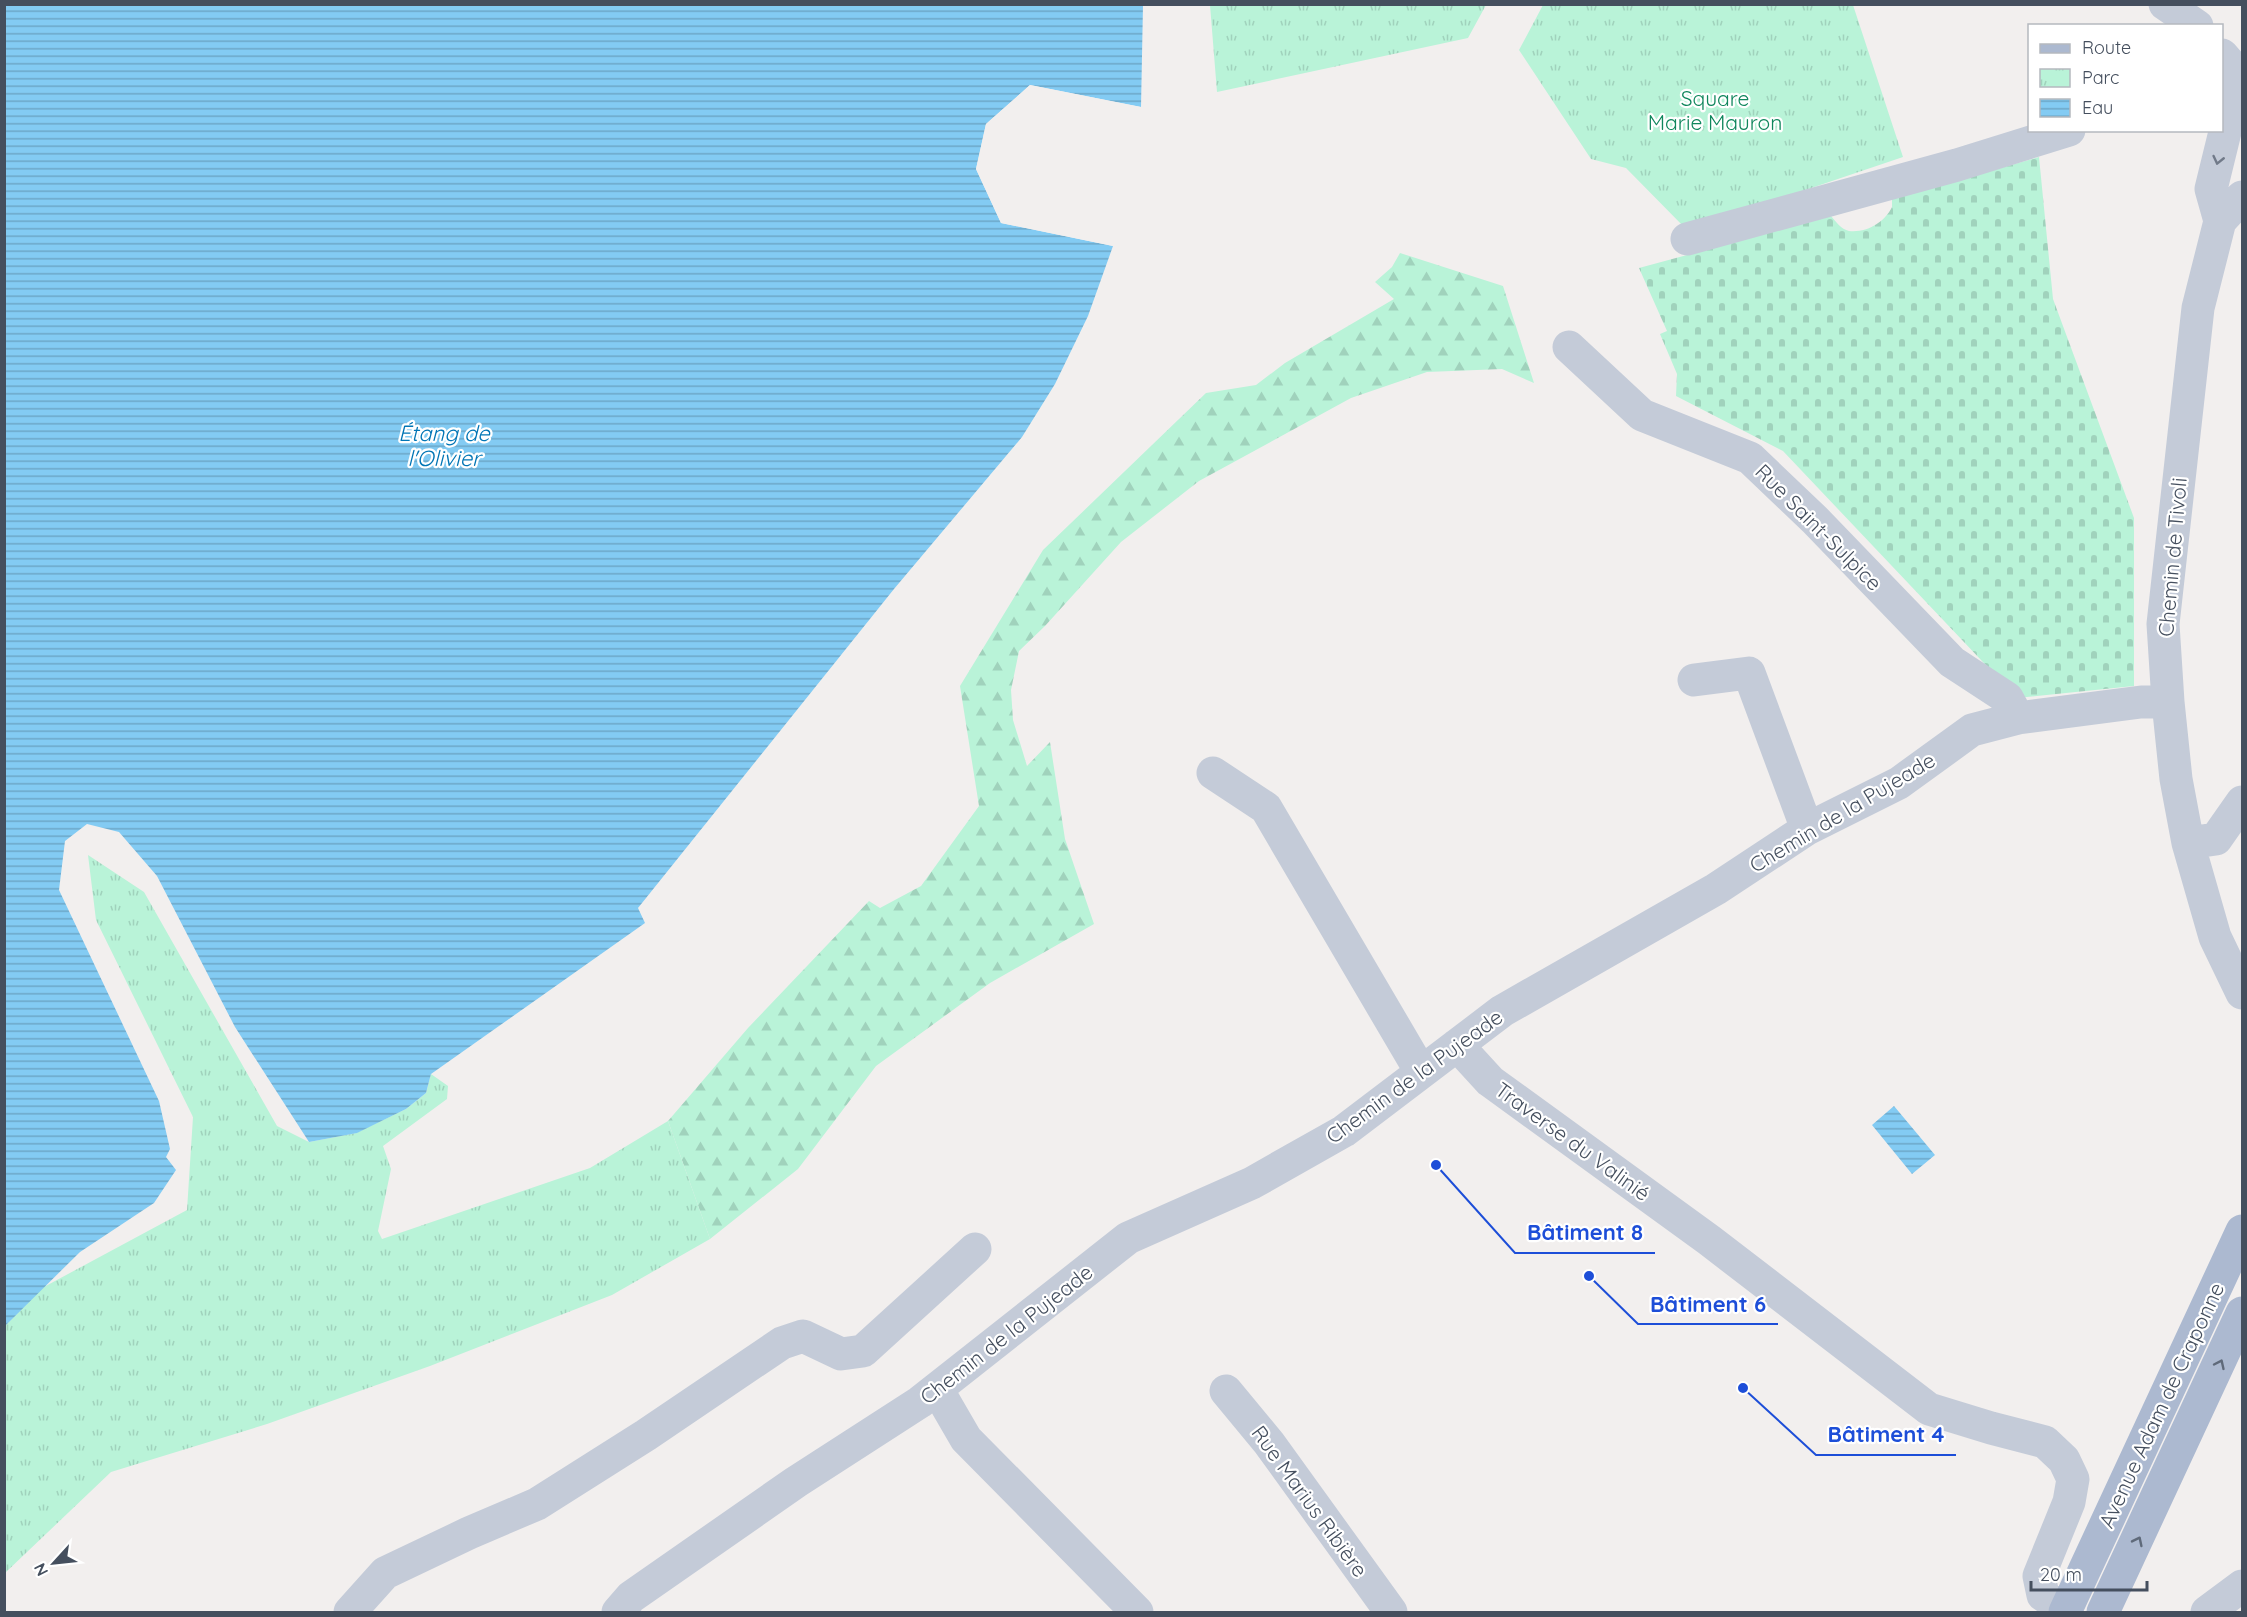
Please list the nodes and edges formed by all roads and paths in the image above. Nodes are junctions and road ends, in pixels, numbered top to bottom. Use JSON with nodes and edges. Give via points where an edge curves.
{"nodes":[{"id":1,"x":2165,"y":4,"type":"edge"},
{"id":2,"x":2195,"y":24,"type":"edge"},
{"id":3,"x":2223,"y":38,"type":"edge"},
{"id":4,"x":2235,"y":71,"type":"edge"},
{"id":5,"x":2223,"y":130,"type":"edge"},
{"id":6,"x":2063,"y":132,"type":"edge"},
{"id":7,"x":2223,"y":132,"type":"edge"},
{"id":8,"x":2242,"y":197,"type":"edge"},
{"id":9,"x":2220,"y":221,"type":"junction"},
{"id":10,"x":1687,"y":239,"type":"dead end"},
{"id":11,"x":1569,"y":347,"type":"dead end"},
{"id":12,"x":1694,"y":680,"type":"dead end"},
{"id":13,"x":2168,"y":702,"type":"junction"},
{"id":14,"x":2018,"y":718,"type":"junction"},
{"id":15,"x":1213,"y":773,"type":"dead end"},
{"id":16,"x":2242,"y":802,"type":"edge"},
{"id":17,"x":1807,"y":828,"type":"junction"},
{"id":18,"x":2188,"y":843,"type":"junction"},
{"id":19,"x":2242,"y":993,"type":"edge"},
{"id":20,"x":1456,"y":1045,"type":"junction"},
{"id":21,"x":1421,"y":1072,"type":"junction"},
{"id":22,"x":2242,"y":1231,"type":"edge"},
{"id":23,"x":975,"y":1249,"type":"dead end"},
{"id":24,"x":2242,"y":1313,"type":"edge"},
{"id":25,"x":937,"y":1389,"type":"junction"},
{"id":26,"x":1226,"y":1390,"type":"dead end"},
{"id":27,"x":2242,"y":1586,"type":"edge"},
{"id":28,"x":350,"y":1612,"type":"edge"},
{"id":29,"x":618,"y":1612,"type":"edge"},
{"id":30,"x":1137,"y":1612,"type":"edge"},
{"id":31,"x":1391,"y":1612,"type":"edge"},
{"id":32,"x":2065,"y":1612,"type":"edge"},
{"id":33,"x":2103,"y":1612,"type":"edge"},
{"id":34,"x":2207,"y":1612,"type":"edge"}],
"edges":[{"from":1,"to":2,"type":"street"},
{"from":3,"to":4,"type":"street"},
{"from":4,"to":5,"type":"street","name":"Chemin de Tivoli","one_way":true},
{"from":6,"to":10,"type":"street"},
{"from":7,"to":9,"type":"street","name":"Chemin de Tivoli","one_way":true,"via":[[2211,189]]},
{"from":8,"to":9,"type":"street","name":"Chemin de Tivoli"},
{"from":9,"to":13,"type":"street","name":"Chemin de Tivoli","via":[[2198,308],[2163,624]]},
{"from":11,"to":14,"type":"street","name":"Rue Saint-Sulpice","via":[[1642,415],[1750,458],[1952,662],[2007,698]]},
{"from":12,"to":17,"type":"street","via":[[1749,673]]},
{"from":13,"to":14,"type":"street","name":"Chemin de la Pujeade"},
{"from":13,"to":18,"type":"street","name":"Chemin de Tivoli"},
{"from":14,"to":17,"type":"street","name":"Chemin de la Pujeade","via":[[1972,730],[1899,783]]},
{"from":15,"to":21,"type":"street","via":[[1266,808]]},
{"from":16,"to":18,"type":"street","via":[[2216,839]]},
{"from":17,"to":20,"type":"street","name":"Chemin de la Pujeade","via":[[1716,889],[1502,1011]]},
{"from":18,"to":19,"type":"street","name":"Chemin de Tivoli","via":[[2215,937]]},
{"from":20,"to":21,"type":"street","name":"Chemin de la Pujeade"},
{"from":20,"to":32,"type":"street","name":"Traverse du Valinié","via":[[1490,1080],[1929,1408],[2045,1442],[2064,1460],[2073,1479],[2069,1502],[2038,1576],[2043,1595]]},
{"from":21,"to":25,"type":"street","name":"Chemin de la Pujeade","via":[[1344,1131],[1262,1177],[1128,1238]]},
{"from":22,"to":32,"type":"main road","name":"Avenue Adam de Craponne"},
{"from":23,"to":28,"type":"street","via":[[863,1352],[841,1354],[803,1336],[782,1343],[537,1504],[385,1573]]},
{"from":33,"to":24,"type":"main road","name":"Avenue Adam de Craponne","one_way":true},
{"from":25,"to":29,"type":"street","name":"Chemin de la Pujeade","via":[[640,1590]]},
{"from":25,"to":30,"type":"street","via":[[966,1439]]},
{"from":26,"to":31,"type":"street","name":"Rue Marius Ribière"},
{"from":27,"to":34,"type":"street"}]}
